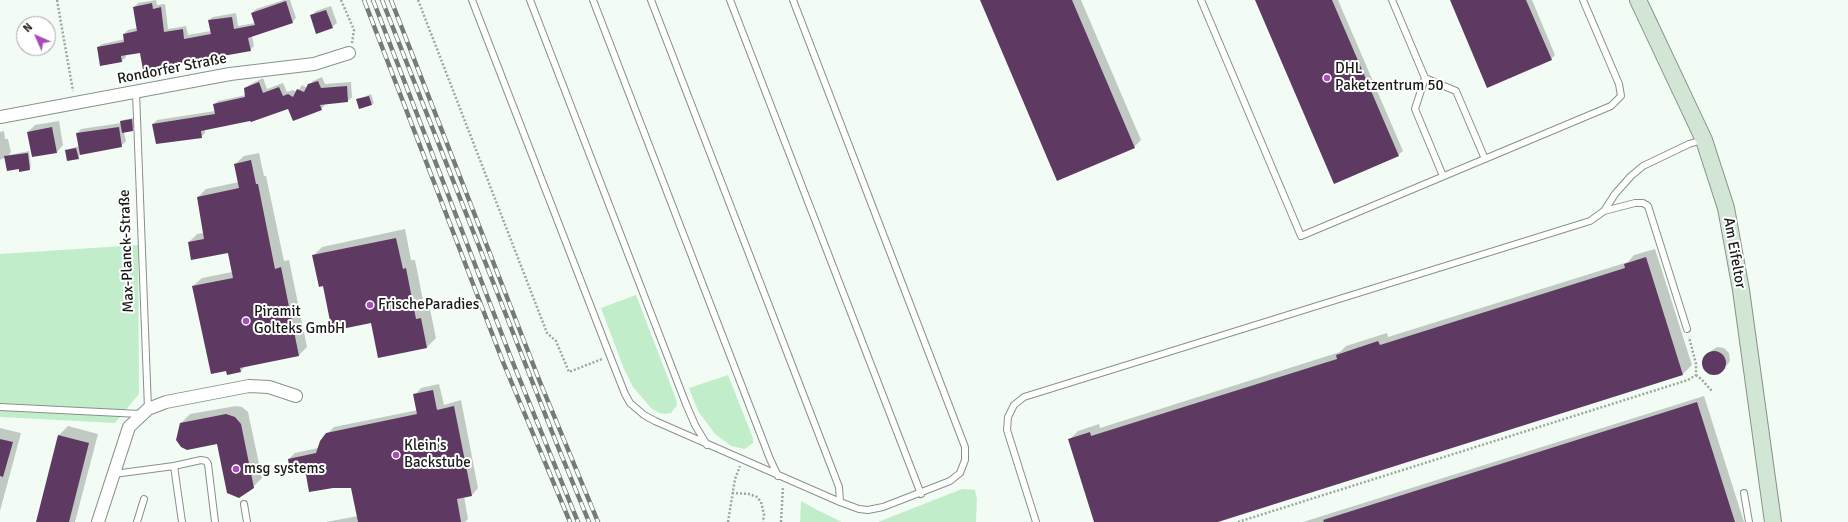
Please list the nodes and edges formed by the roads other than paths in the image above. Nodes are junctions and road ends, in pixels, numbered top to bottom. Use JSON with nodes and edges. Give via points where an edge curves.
{"nodes":[{"id":1,"x":472,"y":0,"type":"edge"},
{"id":2,"x":530,"y":0,"type":"edge"},
{"id":3,"x":592,"y":0,"type":"edge"},
{"id":4,"x":652,"y":0,"type":"edge"},
{"id":5,"x":730,"y":0,"type":"edge"},
{"id":6,"x":792,"y":0,"type":"edge"},
{"id":7,"x":1201,"y":0,"type":"edge"},
{"id":8,"x":1392,"y":0,"type":"edge"},
{"id":9,"x":1583,"y":0,"type":"edge"},
{"id":10,"x":1638,"y":0,"type":"edge"},
{"id":11,"x":349,"y":53,"type":"road end"},
{"id":12,"x":1425,"y":78,"type":"junction"},
{"id":13,"x":136,"y":92,"type":"junction"},
{"id":14,"x":0,"y":117,"type":"edge"},
{"id":15,"x":1704,"y":140,"type":"junction"},
{"id":16,"x":1484,"y":159,"type":"junction"},
{"id":17,"x":1443,"y":176,"type":"junction"},
{"id":18,"x":1604,"y":211,"type":"junction"},
{"id":19,"x":1687,"y":329,"type":"road end"},
{"id":20,"x":296,"y":396,"type":"dead end"},
{"id":21,"x":0,"y":406,"type":"edge"},
{"id":22,"x":144,"y":412,"type":"junction"},
{"id":23,"x":707,"y":445,"type":"junction"},
{"id":24,"x":174,"y":466,"type":"junction"},
{"id":25,"x":112,"y":474,"type":"junction"},
{"id":26,"x":781,"y":477,"type":"junction"},
{"id":27,"x":920,"y":494,"type":"junction"},
{"id":28,"x":1744,"y":494,"type":"dead end"},
{"id":29,"x":144,"y":499,"type":"dead end"},
{"id":30,"x":840,"y":502,"type":"junction"},
{"id":31,"x":244,"y":504,"type":"dead end"},
{"id":32,"x":98,"y":522,"type":"edge"},
{"id":33,"x":137,"y":522,"type":"edge"},
{"id":34,"x":182,"y":522,"type":"edge"},
{"id":35,"x":215,"y":522,"type":"edge"},
{"id":36,"x":247,"y":522,"type":"edge"},
{"id":37,"x":1036,"y":522,"type":"edge"},
{"id":38,"x":1749,"y":522,"type":"edge"},
{"id":39,"x":1773,"y":522,"type":"edge"}],
"edges":[{"from":1,"to":23,"type":"lane","via":[[625,394],[644,416]]},
{"from":2,"to":23,"type":"lane","via":[[686,404]]},
{"from":3,"to":26,"type":"lane","via":[[770,459]]},
{"from":4,"to":30,"type":"lane","via":[[839,487]]},
{"from":5,"to":27,"type":"lane"},
{"from":6,"to":27,"type":"lane","via":[[964,447],[965,460],[960,472],[950,481]]},
{"from":7,"to":17,"type":"lane","via":[[1300,236]]},
{"from":8,"to":12,"type":"lane"},
{"from":9,"to":16,"type":"lane","via":[[1620,84],[1621,96],[1611,106]]},
{"from":10,"to":15,"type":"main road","name":"Am Eifeltor"},
{"from":11,"to":13,"type":"street","name":"Rondorfer Straße","via":[[314,64],[230,74]]},
{"from":12,"to":16,"type":"lane","via":[[1456,91]]},
{"from":12,"to":17,"type":"lane","via":[[1415,109]]},
{"from":13,"to":14,"type":"street","name":"Rondorfer Straße"},
{"from":13,"to":22,"type":"lane","name":"Max-Planck-Straße"},
{"from":15,"to":18,"type":"lane","via":[[1689,144],[1643,166],[1615,194]]},
{"from":15,"to":39,"type":"main road","name":"Am Eifeltor","via":[[1726,208],[1740,282]]},
{"from":16,"to":17,"type":"lane"},
{"from":18,"to":19,"type":"lane","via":[[1635,203],[1648,206]]},
{"from":18,"to":37,"type":"lane","via":[[1590,221],[1024,397],[1014,405],[1008,417],[1007,430]]},
{"from":20,"to":22,"type":"street","via":[[269,387],[249,386],[166,402]]},
{"from":21,"to":22,"type":"lane"},
{"from":22,"to":25,"type":"street","via":[[129,427]]},
{"from":23,"to":26,"type":"lane"},
{"from":24,"to":25,"type":"lane"},
{"from":24,"to":34,"type":"lane"},
{"from":24,"to":35,"type":"lane","via":[[206,461]]},
{"from":25,"to":32,"type":"street"},
{"from":26,"to":30,"type":"lane"},
{"from":27,"to":30,"type":"lane","via":[[868,510]]},
{"from":28,"to":38,"type":"lane"},
{"from":29,"to":33,"type":"lane"},
{"from":31,"to":36,"type":"lane"}]}
